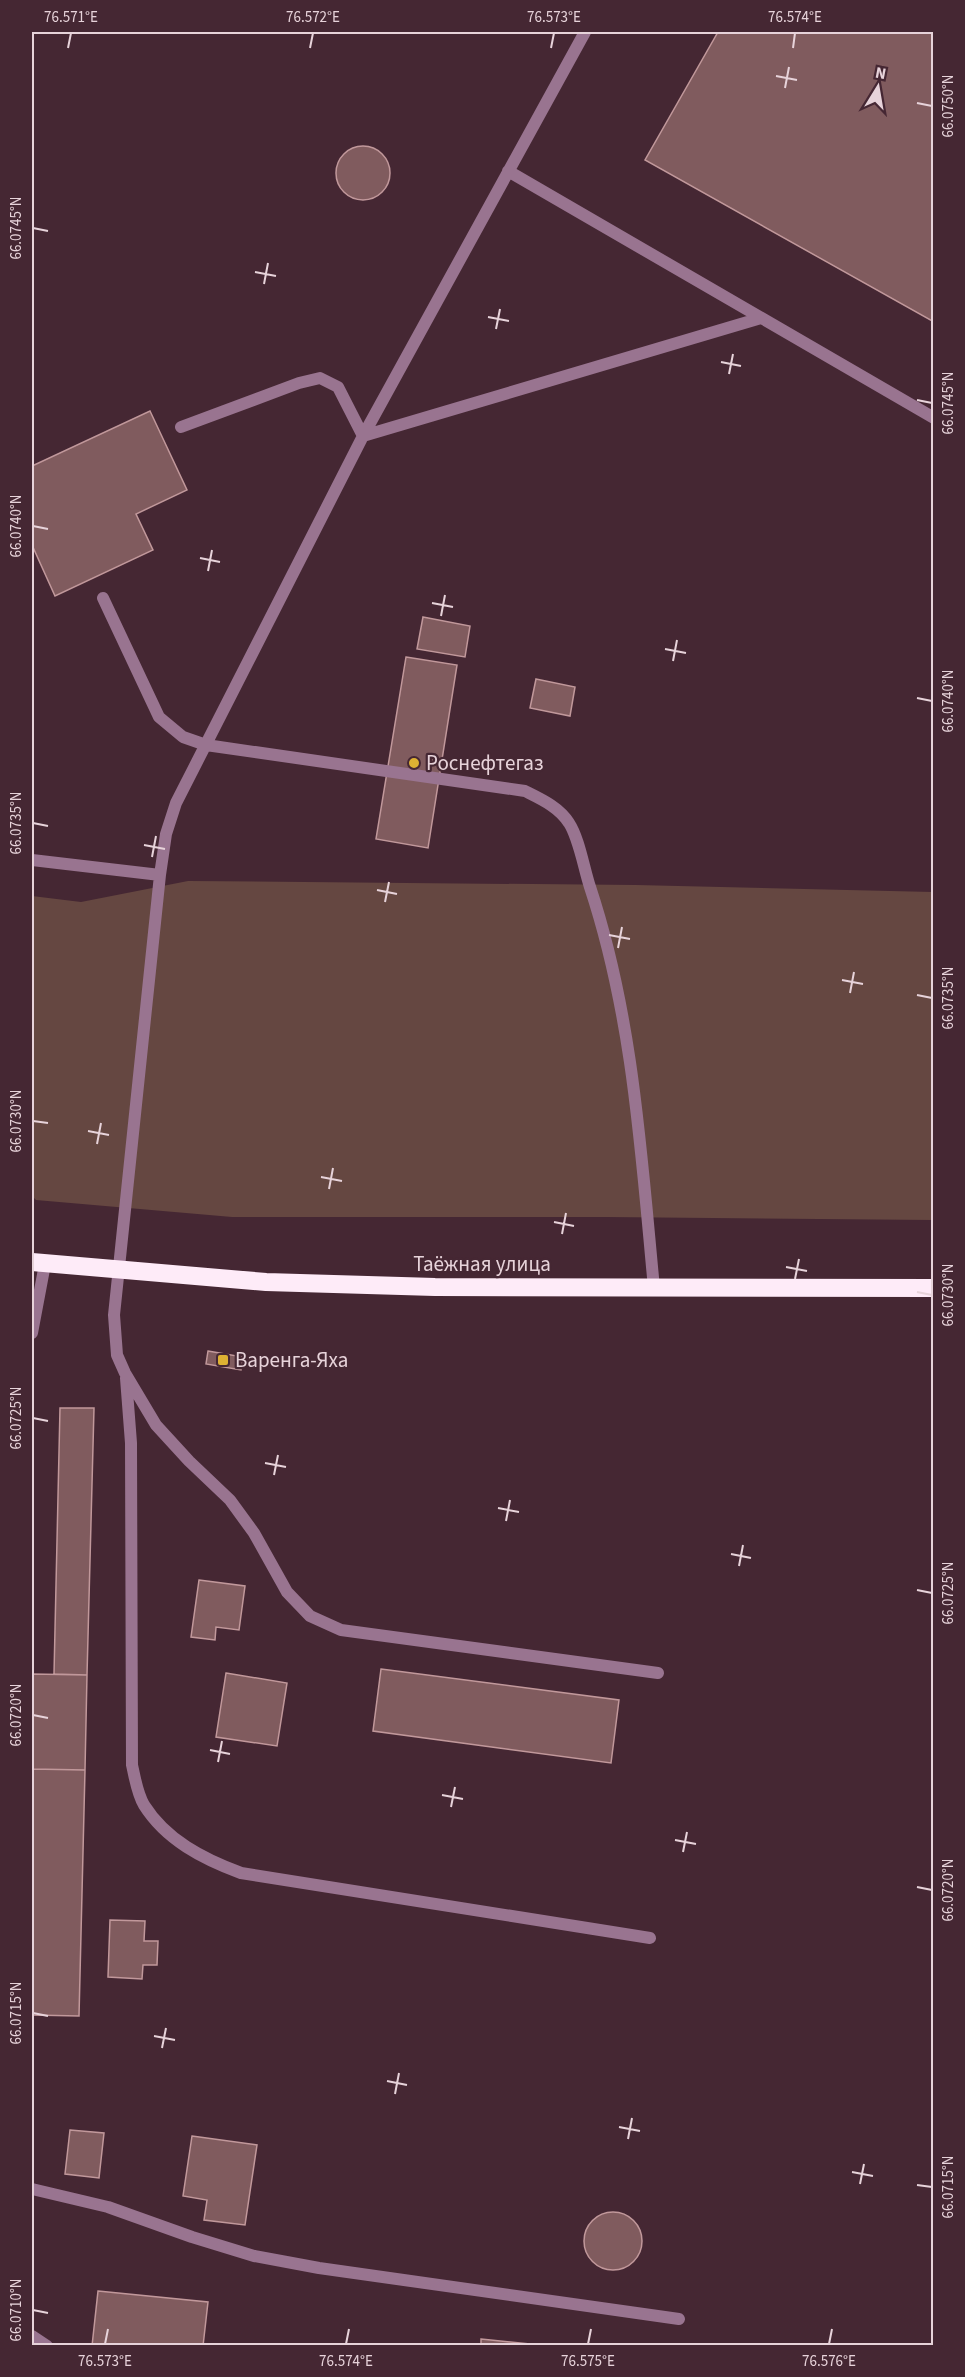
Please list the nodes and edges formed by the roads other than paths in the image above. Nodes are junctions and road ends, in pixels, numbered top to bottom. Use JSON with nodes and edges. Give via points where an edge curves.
{"nodes":[{"id":1,"x":585,"y":32,"type":"edge"},
{"id":2,"x":508,"y":171,"type":"junction"},
{"id":3,"x":761,"y":318,"type":"junction"},
{"id":4,"x":933,"y":418,"type":"edge"},
{"id":5,"x":181,"y":427,"type":"dead end"},
{"id":6,"x":363,"y":436,"type":"junction"},
{"id":7,"x":103,"y":598,"type":"dead end"},
{"id":8,"x":206,"y":745,"type":"junction"},
{"id":9,"x":32,"y":860,"type":"edge"},
{"id":10,"x":160,"y":875,"type":"junction"},
{"id":11,"x":38,"y":1263,"type":"edge"},
{"id":12,"x":117,"y":1271,"type":"junction"},
{"id":13,"x":654,"y":1288,"type":"junction"},
{"id":14,"x":933,"y":1288,"type":"edge"},
{"id":15,"x":32,"y":1333,"type":"edge"},
{"id":16,"x":125,"y":1373,"type":"junction"},
{"id":17,"x":658,"y":1673,"type":"dead end"},
{"id":18,"x":650,"y":1938,"type":"dead end"},
{"id":19,"x":32,"y":2189,"type":"edge"},
{"id":20,"x":679,"y":2319,"type":"dead end"},
{"id":21,"x":32,"y":2336,"type":"edge"},
{"id":22,"x":47,"y":2346,"type":"edge"}],
"edges":[{"from":1,"to":2,"type":"lane"},
{"from":2,"to":3,"type":"lane"},
{"from":2,"to":6,"type":"lane"},
{"from":3,"to":4,"type":"lane"},
{"from":3,"to":6,"type":"lane"},
{"from":5,"to":6,"type":"lane","via":[[299,382],[320,378],[338,387]]},
{"from":6,"to":8,"type":"lane"},
{"from":7,"to":8,"type":"lane","via":[[159,717],[183,737]]},
{"from":8,"to":10,"type":"lane","via":[[176,803],[166,834]]},
{"from":8,"to":13,"type":"lane","via":[[525,792],[549,803],[569,823],[605,931],[622,1004],[634,1081]]},
{"from":9,"to":10,"type":"lane"},
{"from":10,"to":12,"type":"lane"},
{"from":11,"to":12,"type":"highway","name":"Таёжная улица"},
{"from":11,"to":15,"type":"lane"},
{"from":12,"to":13,"type":"highway","name":"Таёжная улица","via":[[266,1282]]},
{"from":12,"to":16,"type":"lane","via":[[115,1332],[117,1355]]},
{"from":13,"to":14,"type":"highway","name":"Таёжная улица"},
{"from":16,"to":17,"type":"lane","via":[[156,1425],[230,1500],[254,1533],[287,1592],[310,1616],[341,1629]]},
{"from":16,"to":18,"type":"lane","via":[[131,1443],[132,1765],[144,1805],[174,1838],[203,1859],[241,1873]]},
{"from":19,"to":20,"type":"lane","via":[[108,2207],[254,2256]]},
{"from":21,"to":22,"type":"lane"}]}
